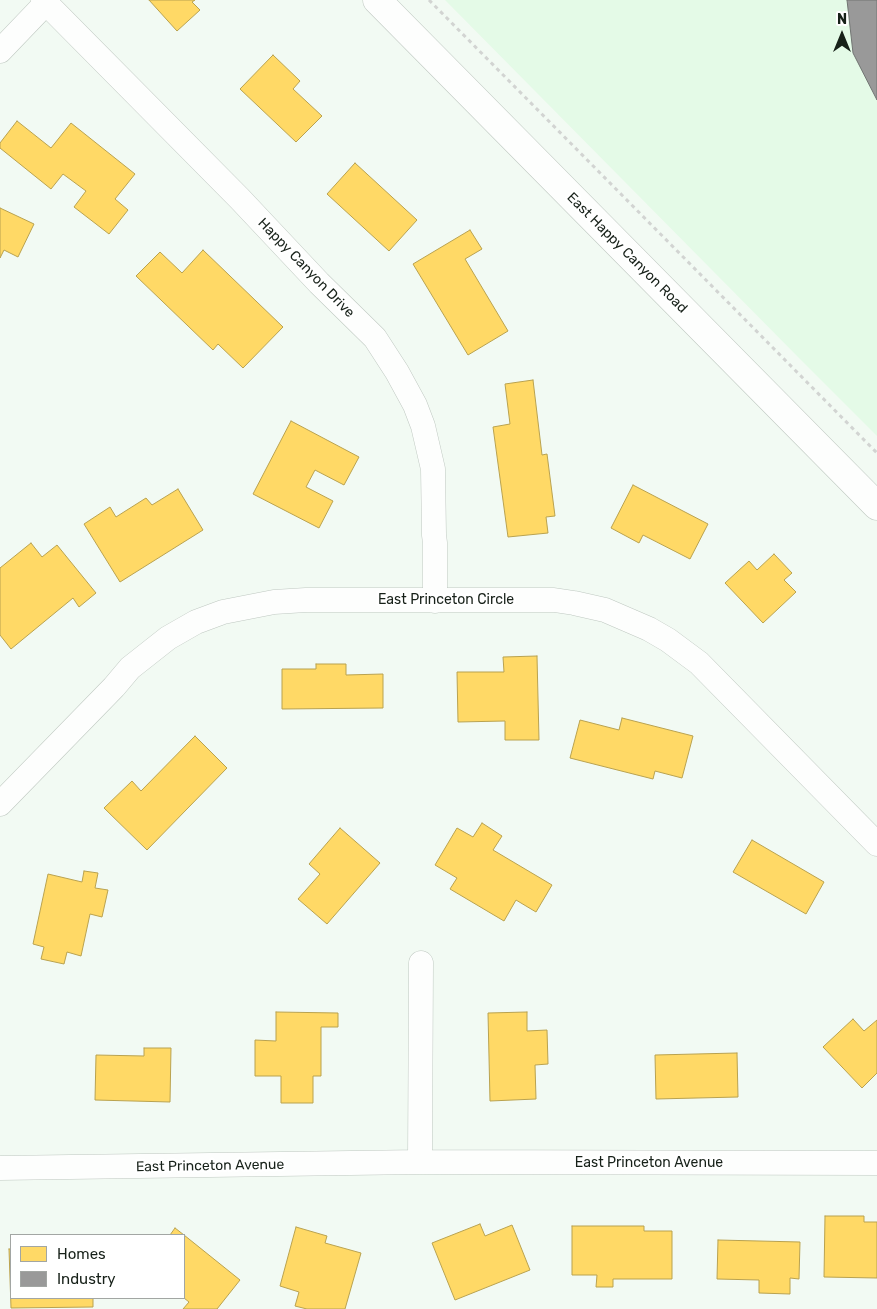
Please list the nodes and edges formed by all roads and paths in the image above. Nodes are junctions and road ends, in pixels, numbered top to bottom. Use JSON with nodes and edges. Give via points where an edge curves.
{"nodes":[{"id":1,"x":377,"y":0,"type":"edge"},
{"id":2,"x":429,"y":0,"type":"edge"},
{"id":3,"x":45,"y":1,"type":"edge"},
{"id":4,"x":0,"y":51,"type":"edge"},
{"id":5,"x":877,"y":453,"type":"edge"},
{"id":6,"x":877,"y":506,"type":"edge"},
{"id":7,"x":435,"y":600,"type":"junction"},
{"id":8,"x":0,"y":804,"type":"edge"},
{"id":9,"x":877,"y":844,"type":"edge"},
{"id":10,"x":421,"y":963,"type":"dead end"},
{"id":11,"x":420,"y":1162,"type":"junction"},
{"id":12,"x":877,"y":1163,"type":"edge"},
{"id":13,"x":0,"y":1168,"type":"edge"}],
"edges":[{"from":1,"to":6,"type":"street","name":"East Happy Canyon Road"},
{"from":2,"to":5,"type":"path"},
{"from":3,"to":4,"type":"street"},
{"from":3,"to":7,"type":"street","name":"Happy Canyon Drive","via":[[375,338],[415,405],[433,469]]},
{"from":7,"to":8,"type":"street","name":"East Princeton Circle","via":[[274,602],[222,612],[196,622],[168,638],[130,668]]},
{"from":7,"to":9,"type":"street","name":"East Princeton Circle","via":[[554,600],[604,610],[649,629],[699,663]]},
{"from":10,"to":11,"type":"street"},
{"from":11,"to":12,"type":"street","name":"East Princeton Avenue"},
{"from":11,"to":13,"type":"street","name":"East Princeton Avenue"}]}
